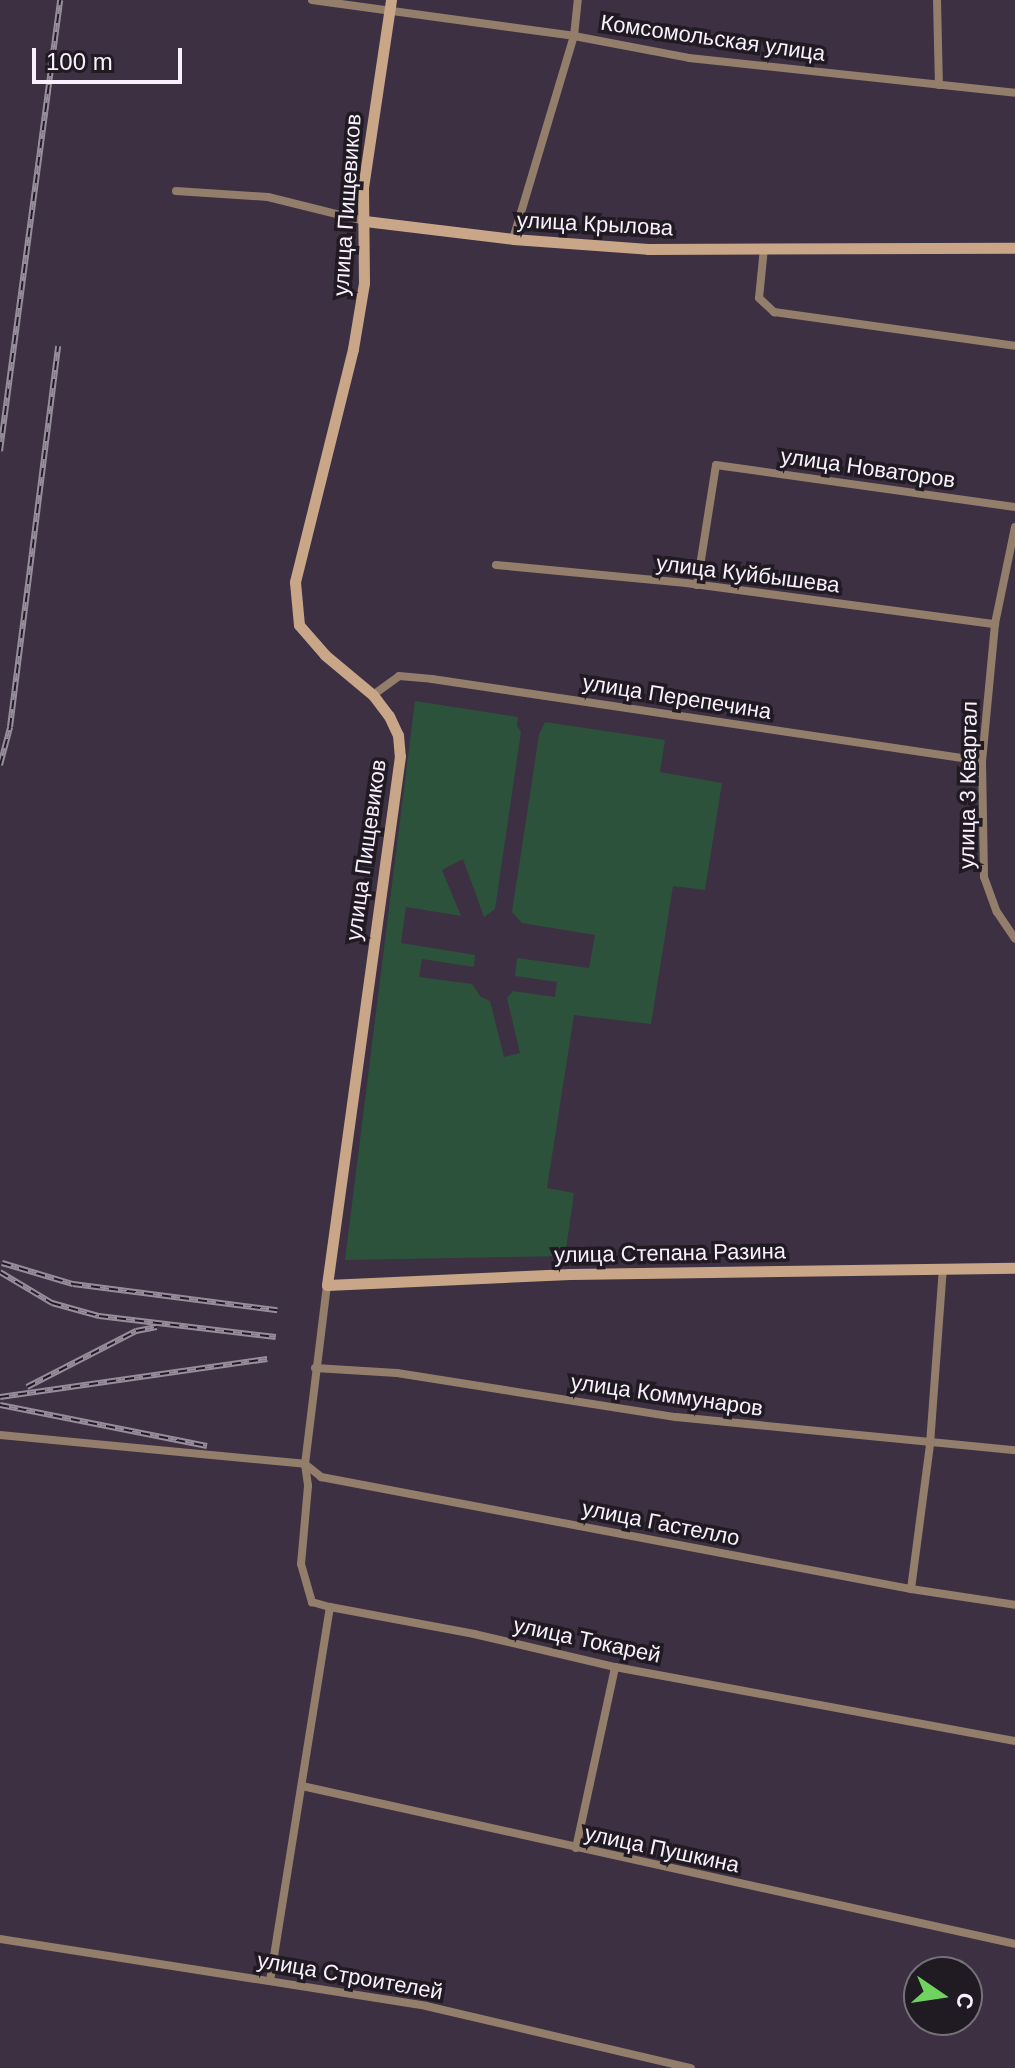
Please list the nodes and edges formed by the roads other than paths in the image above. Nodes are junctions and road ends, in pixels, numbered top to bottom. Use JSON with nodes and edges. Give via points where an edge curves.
{"nodes":[{"id":1,"x":312,"y":0,"type":"edge"},
{"id":2,"x":578,"y":0,"type":"edge"},
{"id":3,"x":937,"y":0,"type":"edge"},
{"id":4,"x":390,"y":6,"type":"edge"},
{"id":5,"x":574,"y":36,"type":"junction"},
{"id":6,"x":939,"y":85,"type":"junction"},
{"id":7,"x":1015,"y":93,"type":"edge"},
{"id":8,"x":176,"y":191,"type":"dead end"},
{"id":9,"x":365,"y":221,"type":"junction"},
{"id":10,"x":513,"y":239,"type":"junction"},
{"id":11,"x":764,"y":248,"type":"junction"},
{"id":12,"x":1015,"y":248,"type":"edge"},
{"id":13,"x":1015,"y":346,"type":"edge"},
{"id":14,"x":1015,"y":507,"type":"edge"},
{"id":15,"x":1015,"y":527,"type":"edge"},
{"id":16,"x":496,"y":565,"type":"dead end"},
{"id":17,"x":697,"y":585,"type":"junction"},
{"id":18,"x":995,"y":624,"type":"junction"},
{"id":19,"x":373,"y":695,"type":"junction"},
{"id":20,"x":982,"y":761,"type":"junction"},
{"id":21,"x":1015,"y":939,"type":"edge"},
{"id":22,"x":1015,"y":1268,"type":"edge"},
{"id":23,"x":943,"y":1269,"type":"junction"},
{"id":24,"x":327,"y":1285,"type":"junction"},
{"id":25,"x":315,"y":1368,"type":"junction"},
{"id":26,"x":0,"y":1435,"type":"edge"},
{"id":27,"x":930,"y":1444,"type":"junction"},
{"id":28,"x":1015,"y":1450,"type":"edge"},
{"id":29,"x":305,"y":1464,"type":"junction"},
{"id":30,"x":911,"y":1589,"type":"junction"},
{"id":31,"x":1015,"y":1605,"type":"edge"},
{"id":32,"x":330,"y":1607,"type":"junction"},
{"id":33,"x":615,"y":1667,"type":"junction"},
{"id":34,"x":1015,"y":1741,"type":"edge"},
{"id":35,"x":302,"y":1786,"type":"junction"},
{"id":36,"x":576,"y":1848,"type":"junction"},
{"id":37,"x":0,"y":1939,"type":"edge"},
{"id":38,"x":1015,"y":1944,"type":"edge"},
{"id":39,"x":270,"y":1981,"type":"junction"},
{"id":40,"x":691,"y":2068,"type":"edge"}],
"edges":[{"from":1,"to":4,"type":"street","name":"Комсомольская улица"},
{"from":2,"to":5,"type":"street"},
{"from":3,"to":6,"type":"street"},
{"from":4,"to":5,"type":"street","name":"Комсомольская улица"},
{"from":4,"to":9,"type":"main road","name":"улица Пищевиков","via":[[363,187]]},
{"from":5,"to":6,"type":"street","name":"Комсомольская улица","via":[[689,58]]},
{"from":5,"to":10,"type":"street"},
{"from":6,"to":7,"type":"street","name":"Комсомольская улица"},
{"from":8,"to":9,"type":"street","name":"улица Крылова","via":[[268,197]]},
{"from":9,"to":10,"type":"main road","name":"улица Крылова"},
{"from":9,"to":19,"type":"main road","name":"улица Пищевиков","via":[[364,283],[353,349],[295,582],[299,625]]},
{"from":10,"to":11,"type":"main road","name":"улица Крылова","via":[[648,249]]},
{"from":11,"to":12,"type":"main road","name":"улица Крылова"},
{"from":11,"to":13,"type":"street","via":[[759,298],[774,312]]},
{"from":14,"to":17,"type":"street","name":"улица Новаторов","via":[[716,465]]},
{"from":15,"to":18,"type":"street","name":"улица 3 Квартал"},
{"from":16,"to":17,"type":"street","name":"улица Куйбышева"},
{"from":17,"to":18,"type":"street","name":"улица Куйбышева"},
{"from":18,"to":20,"type":"street","name":"улица 3 Квартал"},
{"from":19,"to":20,"type":"street","name":"улица Перепечина","via":[[399,676],[432,679]]},
{"from":19,"to":24,"type":"main road","name":"улица Пищевиков","via":[[398,735],[400,756]]},
{"from":20,"to":21,"type":"street","name":"улица 3 Квартал","via":[[984,877],[997,912]]},
{"from":22,"to":23,"type":"main road","name":"улица Степана Разина"},
{"from":23,"to":24,"type":"main road","name":"улица Степана Разина","via":[[570,1274]]},
{"from":23,"to":27,"type":"street"},
{"from":24,"to":25,"type":"street","name":"улица Пищевиков"},
{"from":25,"to":27,"type":"street","name":"улица Коммунаров","via":[[397,1373],[676,1417]]},
{"from":25,"to":29,"type":"street","name":"улица Пищевиков"},
{"from":26,"to":29,"type":"street","name":"улица Гастелло"},
{"from":27,"to":28,"type":"street","name":"улица Коммунаров"},
{"from":27,"to":30,"type":"street"},
{"from":29,"to":30,"type":"street","name":"улица Гастелло","via":[[321,1477]]},
{"from":29,"to":32,"type":"street","name":"улица Пищевиков","via":[[301,1564],[312,1602]]},
{"from":30,"to":31,"type":"street","name":"улица Гастелло"},
{"from":32,"to":33,"type":"street","name":"улица Токарей"},
{"from":32,"to":35,"type":"street"},
{"from":33,"to":34,"type":"street","name":"улица Токарей"},
{"from":33,"to":36,"type":"street"},
{"from":35,"to":36,"type":"street","name":"улица Пушкина"},
{"from":35,"to":39,"type":"street"},
{"from":36,"to":38,"type":"street","name":"улица Пушкина"},
{"from":37,"to":39,"type":"street","name":"улица Строителей"},
{"from":39,"to":40,"type":"street","name":"улица Строителей","via":[[426,2006]]}]}
